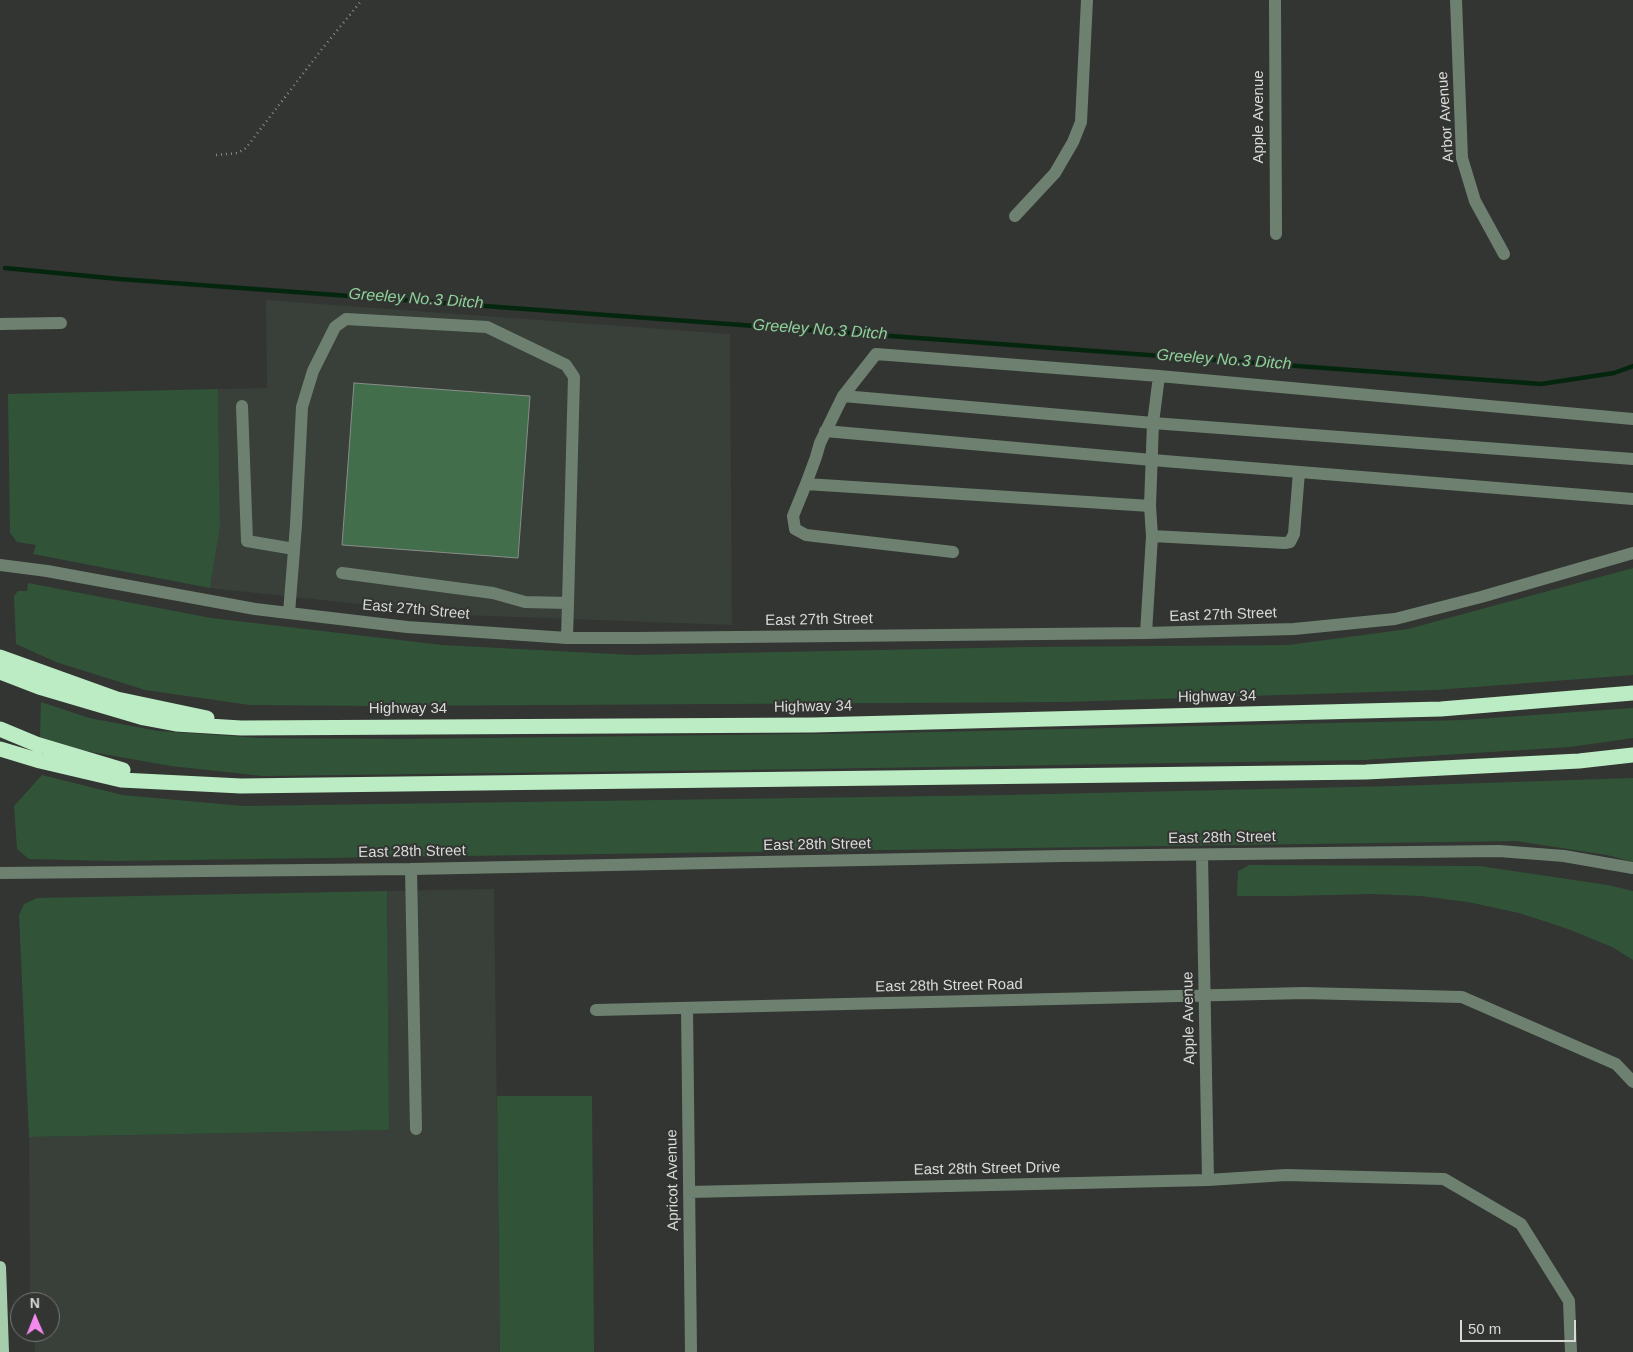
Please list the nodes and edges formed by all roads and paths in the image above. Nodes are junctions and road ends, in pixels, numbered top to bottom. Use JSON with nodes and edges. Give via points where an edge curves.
{"nodes":[{"id":1,"x":362,"y":0,"type":"edge"},
{"id":2,"x":1086,"y":0,"type":"edge"},
{"id":3,"x":1275,"y":0,"type":"edge"},
{"id":4,"x":1456,"y":0,"type":"edge"},
{"id":5,"x":216,"y":156,"type":"dead end"},
{"id":6,"x":1015,"y":216,"type":"dead end"},
{"id":7,"x":1276,"y":234,"type":"dead end"},
{"id":8,"x":1504,"y":254,"type":"dead end"},
{"id":9,"x":61,"y":323,"type":"dead end"},
{"id":10,"x":0,"y":324,"type":"edge"},
{"id":11,"x":1159,"y":376,"type":"junction"},
{"id":12,"x":843,"y":396,"type":"junction"},
{"id":13,"x":242,"y":406,"type":"dead end"},
{"id":14,"x":1633,"y":419,"type":"edge"},
{"id":15,"x":1153,"y":423,"type":"junction"},
{"id":16,"x":825,"y":431,"type":"junction"},
{"id":17,"x":1633,"y":459,"type":"edge"},
{"id":18,"x":1152,"y":460,"type":"junction"},
{"id":19,"x":1299,"y":472,"type":"junction"},
{"id":20,"x":806,"y":484,"type":"junction"},
{"id":21,"x":1633,"y":499,"type":"edge"},
{"id":22,"x":1150,"y":506,"type":"junction"},
{"id":23,"x":1152,"y":536,"type":"junction"},
{"id":24,"x":294,"y":549,"type":"junction"},
{"id":25,"x":953,"y":552,"type":"dead end"},
{"id":26,"x":1633,"y":553,"type":"edge"},
{"id":27,"x":0,"y":565,"type":"edge"},
{"id":28,"x":342,"y":573,"type":"dead end"},
{"id":29,"x":568,"y":603,"type":"junction"},
{"id":30,"x":289,"y":613,"type":"junction"},
{"id":31,"x":1146,"y":634,"type":"junction"},
{"id":32,"x":567,"y":638,"type":"junction"},
{"id":33,"x":0,"y":657,"type":"edge"},
{"id":34,"x":0,"y":672,"type":"edge"},
{"id":35,"x":1633,"y":693,"type":"edge"},
{"id":36,"x":276,"y":727,"type":"junction"},
{"id":37,"x":0,"y":729,"type":"edge"},
{"id":38,"x":0,"y":749,"type":"edge"},
{"id":39,"x":1633,"y":755,"type":"edge"},
{"id":40,"x":163,"y":782,"type":"junction"},
{"id":41,"x":1202,"y":855,"type":"junction"},
{"id":42,"x":1633,"y":868,"type":"edge"},
{"id":43,"x":411,"y":869,"type":"junction"},
{"id":44,"x":0,"y":872,"type":"edge"},
{"id":45,"x":1205,"y":996,"type":"junction"},
{"id":46,"x":687,"y":1008,"type":"junction"},
{"id":47,"x":596,"y":1010,"type":"dead end"},
{"id":48,"x":1633,"y":1082,"type":"edge"},
{"id":49,"x":416,"y":1129,"type":"dead end"},
{"id":50,"x":1208,"y":1180,"type":"junction"},
{"id":51,"x":689,"y":1192,"type":"junction"},
{"id":52,"x":0,"y":1267,"type":"edge"},
{"id":53,"x":2,"y":1344,"type":"edge"},
{"id":54,"x":691,"y":1352,"type":"edge"},
{"id":55,"x":1571,"y":1352,"type":"edge"}],
"edges":[{"from":1,"to":5,"type":"path","via":[[246,148],[238,153]]},
{"from":2,"to":6,"type":"street","via":[[1081,122],[1055,173]]},
{"from":3,"to":7,"type":"street","name":"Apple Avenue"},
{"from":4,"to":8,"type":"street","name":"Arbor Avenue","via":[[1462,158],[1476,201]]},
{"from":9,"to":10,"type":"street"},
{"from":11,"to":12,"type":"street","via":[[876,354]]},
{"from":11,"to":14,"type":"street"},
{"from":11,"to":15,"type":"street"},
{"from":12,"to":15,"type":"street"},
{"from":12,"to":16,"type":"street"},
{"from":13,"to":24,"type":"street","via":[[247,540]]},
{"from":15,"to":17,"type":"street"},
{"from":15,"to":18,"type":"street"},
{"from":16,"to":18,"type":"street"},
{"from":16,"to":20,"type":"street"},
{"from":18,"to":19,"type":"street"},
{"from":18,"to":22,"type":"street"},
{"from":19,"to":21,"type":"street"},
{"from":19,"to":23,"type":"street","via":[[1294,534],[1290,542]]},
{"from":20,"to":22,"type":"street"},
{"from":20,"to":25,"type":"street","via":[[793,516],[795,529],[806,535]]},
{"from":22,"to":23,"type":"street"},
{"from":23,"to":31,"type":"street"},
{"from":24,"to":29,"type":"street","via":[[302,407],[313,371],[335,327],[346,319],[487,327],[566,365],[574,377]]},
{"from":24,"to":30,"type":"street"},
{"from":26,"to":31,"type":"street","name":"East 27th Street","via":[[1395,619],[1294,629]]},
{"from":27,"to":30,"type":"street","name":"East 27th Street"},
{"from":28,"to":29,"type":"street","via":[[493,594],[525,602]]},
{"from":29,"to":32,"type":"street"},
{"from":30,"to":32,"type":"street","name":"East 27th Street","via":[[407,627]]},
{"from":31,"to":32,"type":"street","name":"East 27th Street"},
{"from":33,"to":36,"type":"highway","via":[[117,699],[204,718]]},
{"from":34,"to":36,"type":"highway","name":"Highway 34","via":[[113,709],[176,724]]},
{"from":35,"to":36,"type":"highway","name":"Highway 34","via":[[1441,709],[813,725]]},
{"from":37,"to":40,"type":"highway","via":[[81,759]]},
{"from":38,"to":40,"type":"highway","via":[[121,780]]},
{"from":39,"to":40,"type":"highway","via":[[1579,761],[1366,772],[241,786]]},
{"from":41,"to":42,"type":"street","name":"East 28th Street","via":[[1499,851],[1564,856]]},
{"from":41,"to":43,"type":"street","name":"East 28th Street"},
{"from":41,"to":45,"type":"street","name":"Apple Avenue"},
{"from":43,"to":44,"type":"street","name":"East 28th Street"},
{"from":43,"to":49,"type":"street"},
{"from":45,"to":46,"type":"street","name":"East 28th Street Road"},
{"from":45,"to":48,"type":"street","name":"East 28th Street Road","via":[[1304,993],[1462,997],[1616,1064]]},
{"from":45,"to":50,"type":"street","name":"Apple Avenue"},
{"from":46,"to":47,"type":"street","name":"East 28th Street Road"},
{"from":46,"to":51,"type":"street","name":"Apricot Avenue"},
{"from":50,"to":51,"type":"street","name":"East 28th Street Drive"},
{"from":50,"to":55,"type":"street","name":"East 28th Street Drive","via":[[1286,1175],[1444,1179],[1521,1224],[1569,1301]]},
{"from":51,"to":54,"type":"street","name":"Apricot Avenue"},
{"from":52,"to":53,"type":"main road"}]}
